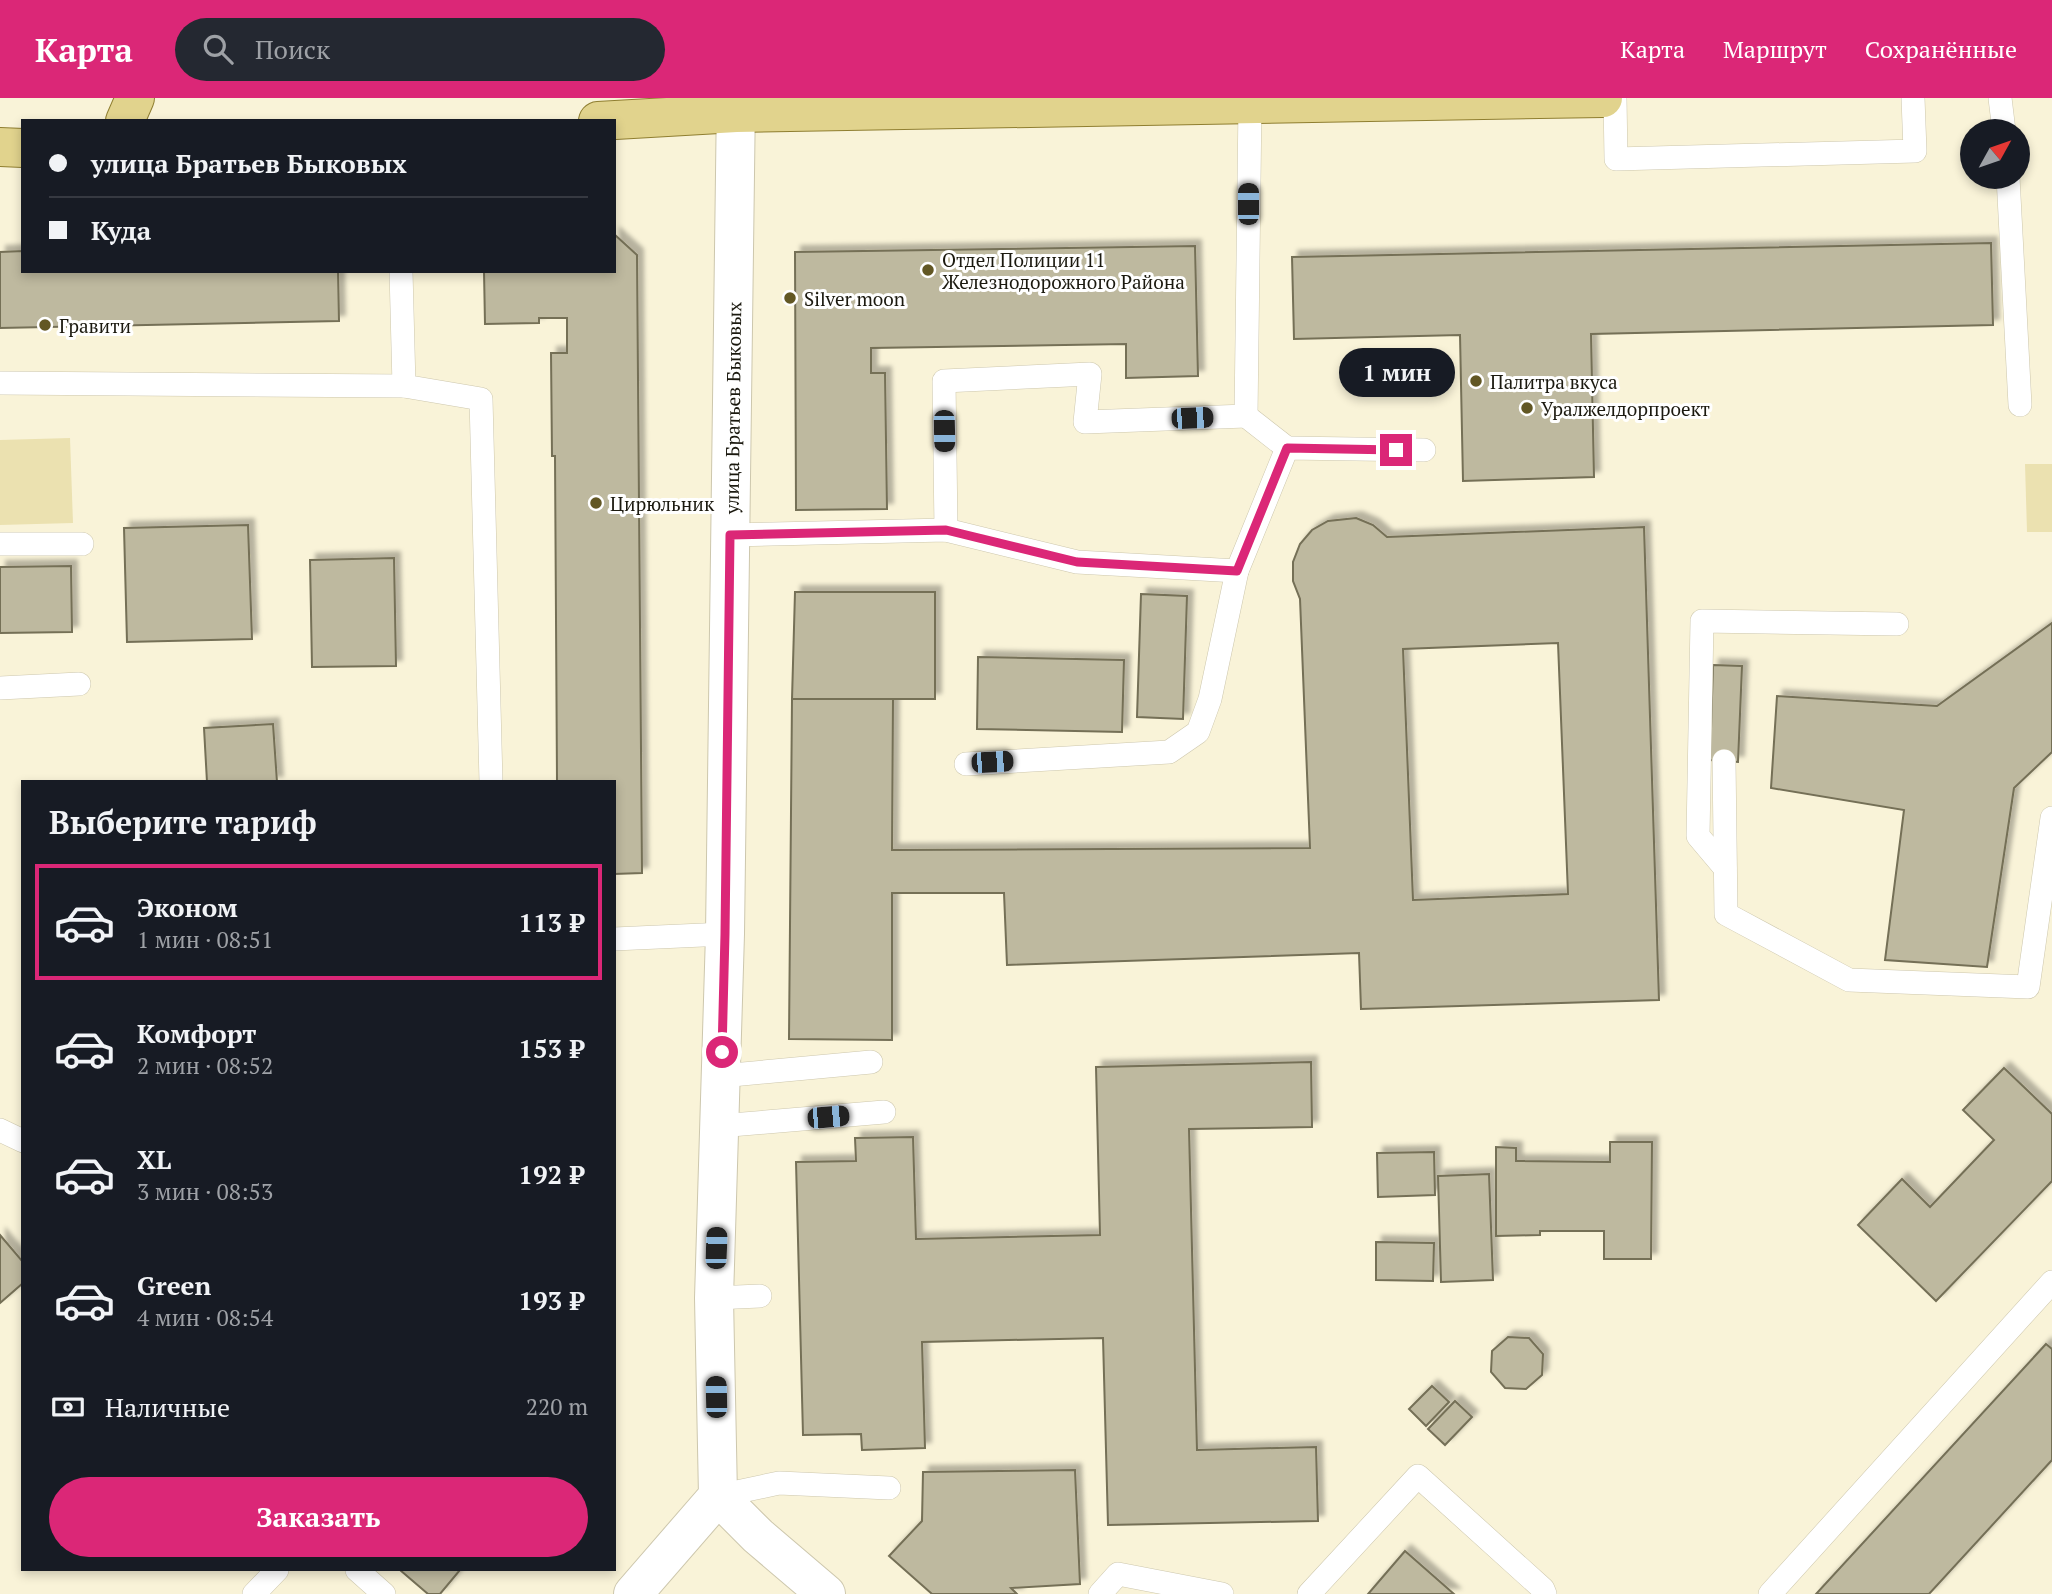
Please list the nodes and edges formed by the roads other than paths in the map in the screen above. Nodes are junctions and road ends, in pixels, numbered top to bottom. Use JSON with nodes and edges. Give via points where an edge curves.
{"nodes":[{"id":1,"x":135,"y":98,"type":"edge"},
{"id":2,"x":1603,"y":98,"type":"edge"},
{"id":3,"x":1615,"y":98,"type":"edge"},
{"id":4,"x":1913,"y":98,"type":"edge"},
{"id":5,"x":2000,"y":98,"type":"edge"},
{"id":6,"x":1250,"y":104,"type":"junction"},
{"id":7,"x":736,"y":106,"type":"edge"},
{"id":8,"x":126,"y":119,"type":"edge"},
{"id":9,"x":616,"y":119,"type":"edge"},
{"id":10,"x":2003,"y":119,"type":"edge"},
{"id":11,"x":0,"y":147,"type":"edge"},
{"id":12,"x":21,"y":148,"type":"edge"},
{"id":13,"x":2009,"y":189,"type":"edge"},
{"id":14,"x":401,"y":273,"type":"edge"},
{"id":15,"x":0,"y":383,"type":"edge"},
{"id":16,"x":404,"y":386,"type":"junction"},
{"id":17,"x":2020,"y":405,"type":"dead end"},
{"id":18,"x":1246,"y":416,"type":"junction"},
{"id":19,"x":1287,"y":448,"type":"junction"},
{"id":20,"x":1424,"y":450,"type":"dead end"},
{"id":21,"x":946,"y":530,"type":"junction"},
{"id":22,"x":730,"y":535,"type":"junction"},
{"id":23,"x":0,"y":544,"type":"edge"},
{"id":24,"x":82,"y":544,"type":"dead end"},
{"id":25,"x":1237,"y":571,"type":"junction"},
{"id":26,"x":1897,"y":624,"type":"dead end"},
{"id":27,"x":79,"y":684,"type":"dead end"},
{"id":28,"x":0,"y":688,"type":"edge"},
{"id":29,"x":1724,"y":761,"type":"dead end"},
{"id":30,"x":966,"y":764,"type":"dead end"},
{"id":31,"x":491,"y":780,"type":"edge"},
{"id":32,"x":2052,"y":818,"type":"edge"},
{"id":33,"x":1725,"y":868,"type":"junction"},
{"id":34,"x":725,"y":934,"type":"junction"},
{"id":35,"x":616,"y":939,"type":"edge"},
{"id":36,"x":871,"y":1062,"type":"dead end"},
{"id":37,"x":721,"y":1076,"type":"junction"},
{"id":38,"x":884,"y":1112,"type":"dead end"},
{"id":39,"x":719,"y":1126,"type":"junction"},
{"id":40,"x":0,"y":1130,"type":"edge"},
{"id":41,"x":21,"y":1140,"type":"edge"},
{"id":42,"x":2052,"y":1282,"type":"edge"},
{"id":43,"x":760,"y":1296,"type":"dead end"},
{"id":44,"x":715,"y":1298,"type":"junction"},
{"id":45,"x":889,"y":1488,"type":"dead end"},
{"id":46,"x":718,"y":1496,"type":"junction"},
{"id":47,"x":276,"y":1571,"type":"edge"},
{"id":48,"x":358,"y":1571,"type":"edge"},
{"id":49,"x":254,"y":1594,"type":"edge"},
{"id":50,"x":384,"y":1594,"type":"edge"},
{"id":51,"x":633,"y":1594,"type":"edge"},
{"id":52,"x":826,"y":1594,"type":"edge"},
{"id":53,"x":1100,"y":1594,"type":"edge"},
{"id":54,"x":1222,"y":1594,"type":"edge"},
{"id":55,"x":1309,"y":1594,"type":"edge"},
{"id":56,"x":1545,"y":1594,"type":"edge"},
{"id":57,"x":1770,"y":1594,"type":"edge"}],
"edges":[{"from":1,"to":8,"type":"main road"},
{"from":2,"to":6,"type":"main road"},
{"from":3,"to":4,"type":"lane","via":[[1616,159],[1915,151]]},
{"from":5,"to":10,"type":"lane"},
{"from":6,"to":7,"type":"main road"},
{"from":6,"to":18,"type":"lane"},
{"from":7,"to":9,"type":"main road"},
{"from":7,"to":22,"type":"street","name":"улица Братьев Быковых"},
{"from":11,"to":12,"type":"main road"},
{"from":13,"to":17,"type":"lane"},
{"from":14,"to":16,"type":"lane"},
{"from":15,"to":16,"type":"lane"},
{"from":16,"to":31,"type":"lane","via":[[481,399]]},
{"from":18,"to":19,"type":"lane"},
{"from":18,"to":21,"type":"lane","via":[[1085,422],[1090,374],[944,381]]},
{"from":19,"to":20,"type":"lane"},
{"from":19,"to":25,"type":"lane"},
{"from":21,"to":22,"type":"lane"},
{"from":21,"to":25,"type":"lane","via":[[1077,562]]},
{"from":22,"to":34,"type":"street","name":"улица Братьев Быковых"},
{"from":23,"to":24,"type":"lane"},
{"from":25,"to":30,"type":"lane","via":[[1210,699],[1198,733],[1169,752]]},
{"from":26,"to":33,"type":"lane","via":[[1702,621],[1698,835]]},
{"from":27,"to":28,"type":"lane"},
{"from":29,"to":33,"type":"lane"},
{"from":32,"to":33,"type":"lane","via":[[2028,987],[1849,980],[1726,914]]},
{"from":34,"to":35,"type":"lane"},
{"from":34,"to":37,"type":"street","name":"улица Братьев Быковых"},
{"from":36,"to":37,"type":"lane"},
{"from":37,"to":39,"type":"street","name":"улица Братьев Быковых"},
{"from":38,"to":39,"type":"lane"},
{"from":39,"to":44,"type":"street","name":"улица Братьев Быковых"},
{"from":40,"to":41,"type":"lane"},
{"from":42,"to":57,"type":"lane"},
{"from":43,"to":44,"type":"lane"},
{"from":44,"to":46,"type":"street","name":"улица Братьев Быковых"},
{"from":45,"to":46,"type":"lane","via":[[779,1483]]},
{"from":46,"to":51,"type":"street"},
{"from":46,"to":52,"type":"street"},
{"from":47,"to":49,"type":"lane"},
{"from":48,"to":50,"type":"lane"},
{"from":53,"to":54,"type":"lane","via":[[1118,1574]]},
{"from":55,"to":56,"type":"lane","via":[[1418,1476]]}]}
